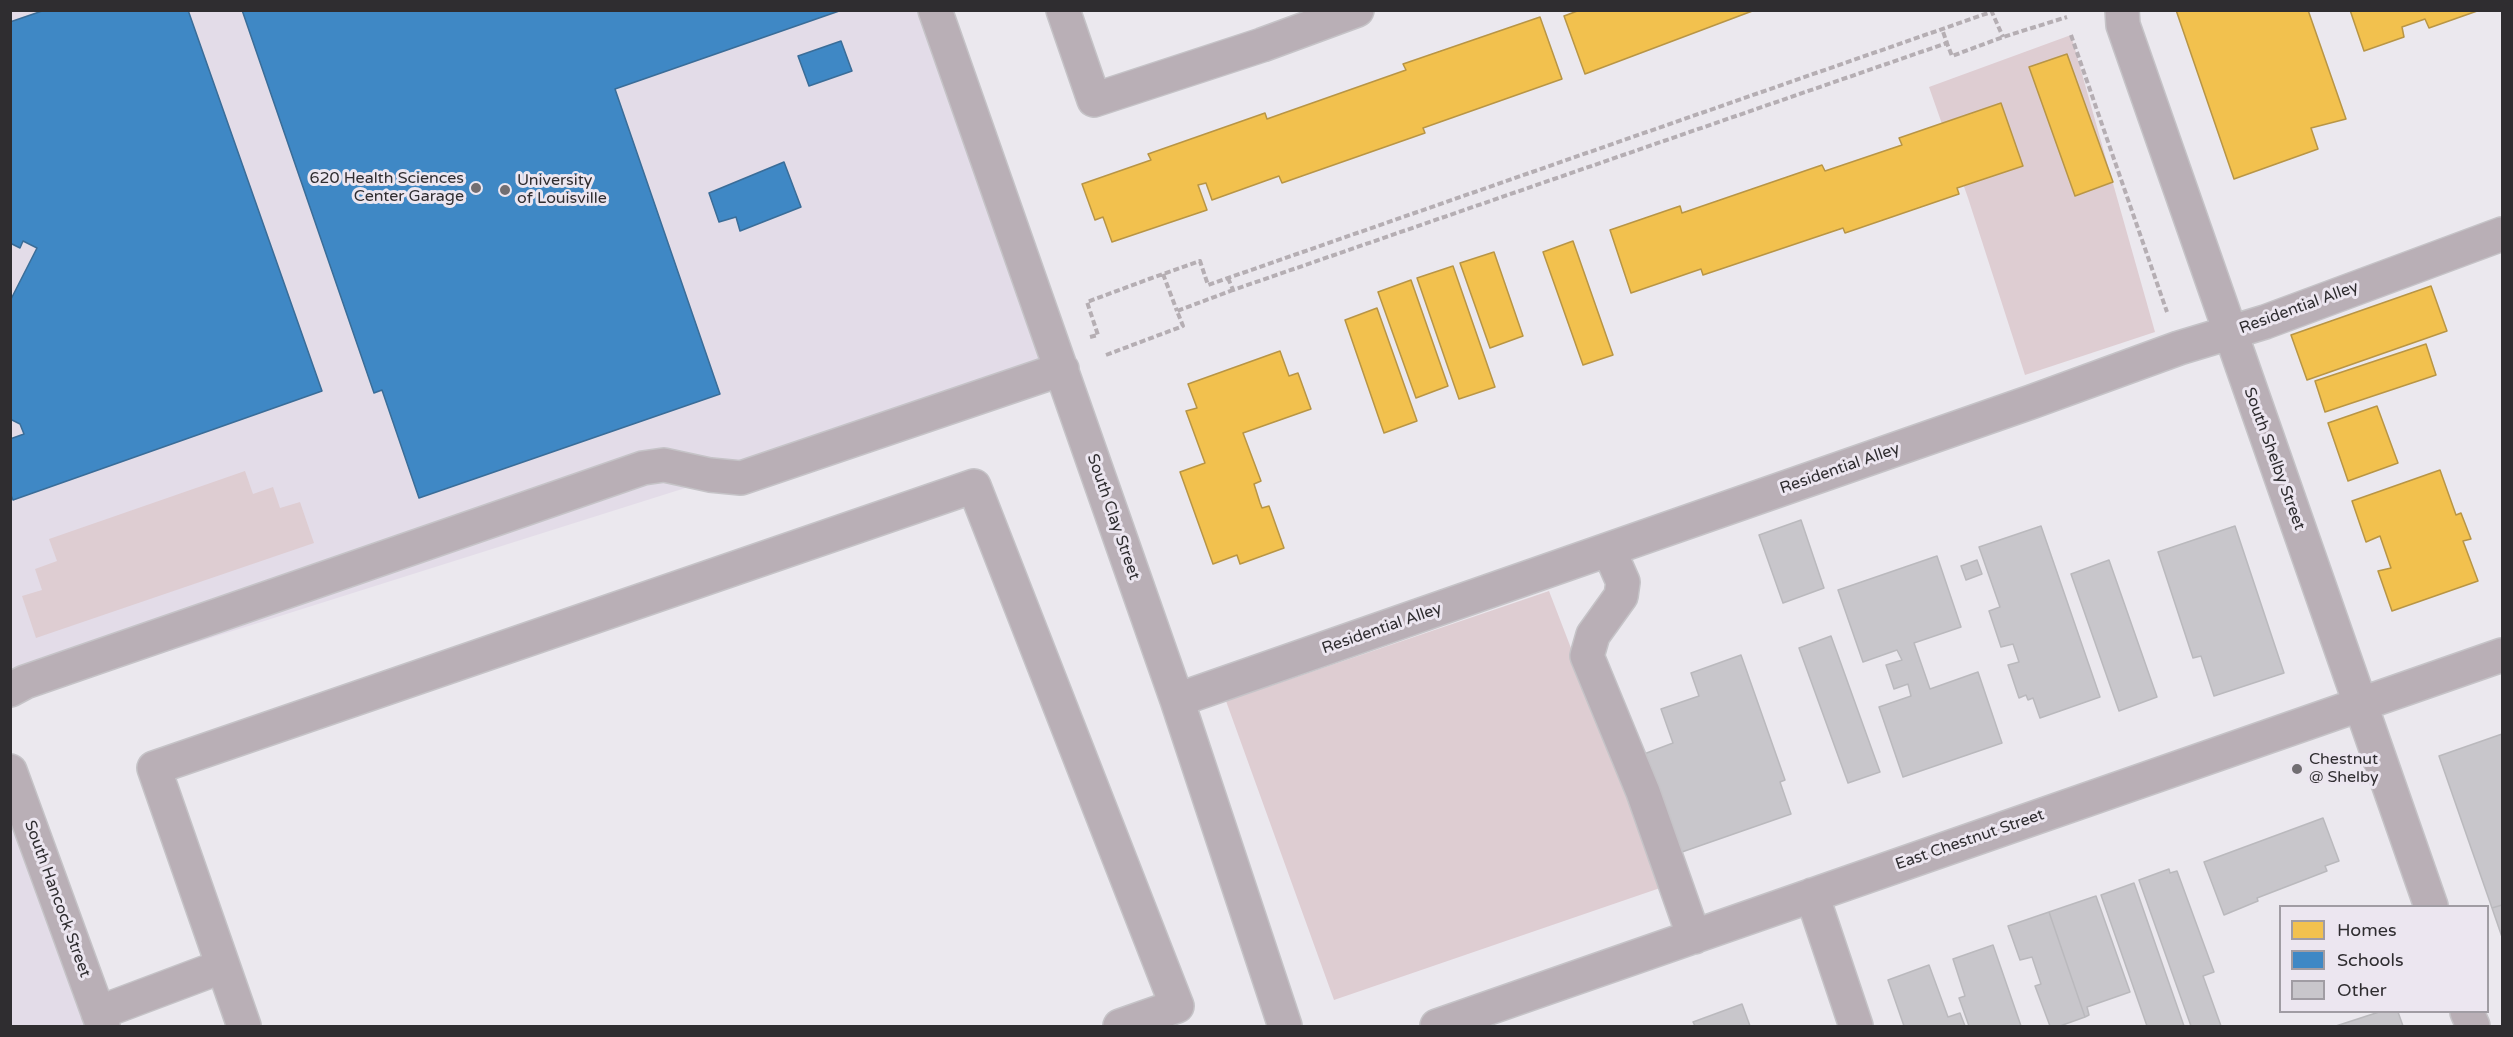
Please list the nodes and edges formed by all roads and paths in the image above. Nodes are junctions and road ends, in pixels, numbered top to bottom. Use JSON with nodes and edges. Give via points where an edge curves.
{"nodes":[{"id":1,"x":936,"y":10,"type":"edge"},
{"id":2,"x":1063,"y":10,"type":"edge"},
{"id":3,"x":1357,"y":10,"type":"edge"},
{"id":4,"x":2122,"y":10,"type":"edge"},
{"id":5,"x":1991,"y":11,"type":"edge"},
{"id":6,"x":2067,"y":17,"type":"dead end"},
{"id":7,"x":1942,"y":29,"type":"junction"},
{"id":8,"x":2071,"y":35,"type":"dead end"},
{"id":9,"x":2003,"y":37,"type":"junction"},
{"id":10,"x":1947,"y":43,"type":"junction"},
{"id":11,"x":2502,"y":234,"type":"edge"},
{"id":12,"x":1163,"y":274,"type":"junction"},
{"id":13,"x":1228,"y":278,"type":"junction"},
{"id":14,"x":1233,"y":290,"type":"junction"},
{"id":15,"x":1109,"y":294,"type":"dead end"},
{"id":16,"x":1177,"y":312,"type":"junction"},
{"id":17,"x":2170,"y":320,"type":"dead end"},
{"id":18,"x":2229,"y":333,"type":"junction"},
{"id":19,"x":1106,"y":355,"type":"dead end"},
{"id":20,"x":1062,"y":369,"type":"junction"},
{"id":21,"x":1609,"y":550,"type":"junction"},
{"id":22,"x":2502,"y":655,"type":"edge"},
{"id":23,"x":10,"y":690,"type":"edge"},
{"id":24,"x":1177,"y":700,"type":"junction"},
{"id":25,"x":2359,"y":704,"type":"junction"},
{"id":26,"x":10,"y":771,"type":"edge"},
{"id":27,"x":1812,"y":895,"type":"junction"},
{"id":28,"x":2431,"y":905,"type":"edge"},
{"id":29,"x":1694,"y":937,"type":"junction"},
{"id":30,"x":223,"y":966,"type":"junction"},
{"id":31,"x":101,"y":1020,"type":"edge"},
{"id":32,"x":244,"y":1026,"type":"edge"},
{"id":33,"x":1120,"y":1026,"type":"edge"},
{"id":34,"x":1285,"y":1026,"type":"edge"},
{"id":35,"x":1437,"y":1026,"type":"edge"},
{"id":36,"x":1856,"y":1026,"type":"edge"}],
"edges":[{"from":1,"to":20,"type":"street","name":"South Clay Street"},
{"from":2,"to":3,"type":"street","via":[[1094,100]]},
{"from":4,"to":18,"type":"street","name":"South Shelby Street","via":[[2123,25]]},
{"from":5,"to":7,"type":"path"},
{"from":5,"to":9,"type":"path"},
{"from":6,"to":9,"type":"path"},
{"from":7,"to":10,"type":"path"},
{"from":7,"to":13,"type":"path"},
{"from":8,"to":17,"type":"path"},
{"from":9,"to":10,"type":"path","via":[[1952,56]]},
{"from":10,"to":14,"type":"path"},
{"from":11,"to":18,"type":"street","name":"Residential Alley"},
{"from":12,"to":13,"type":"path","via":[[1200,261],[1208,285]]},
{"from":12,"to":15,"type":"path"},
{"from":12,"to":16,"type":"path"},
{"from":13,"to":14,"type":"path"},
{"from":14,"to":16,"type":"path"},
{"from":16,"to":19,"type":"path","via":[[1183,327]]},
{"from":18,"to":21,"type":"street","name":"Residential Alley"},
{"from":18,"to":25,"type":"street","name":"South Shelby Street"},
{"from":20,"to":23,"type":"street","via":[[741,478],[710,476],[664,465],[643,468]]},
{"from":20,"to":24,"type":"street","name":"South Clay Street"},
{"from":21,"to":24,"type":"street","name":"Residential Alley"},
{"from":21,"to":29,"type":"street","via":[[1623,582],[1621,596],[1593,635],[1587,656],[1643,792]]},
{"from":22,"to":25,"type":"street","name":"East Chestnut Street"},
{"from":24,"to":34,"type":"street","name":"South Clay Street"},
{"from":25,"to":27,"type":"street","name":"East Chestnut Street"},
{"from":25,"to":28,"type":"street","name":"South Shelby Street"},
{"from":26,"to":31,"type":"street","name":"South Hancock Street"},
{"from":27,"to":29,"type":"street","name":"East Chestnut Street"},
{"from":27,"to":36,"type":"street"},
{"from":29,"to":35,"type":"street","name":"East Chestnut Street"},
{"from":30,"to":31,"type":"street"},
{"from":30,"to":32,"type":"street"},
{"from":30,"to":33,"type":"street","via":[[154,768],[974,486],[1177,1006]]}]}
